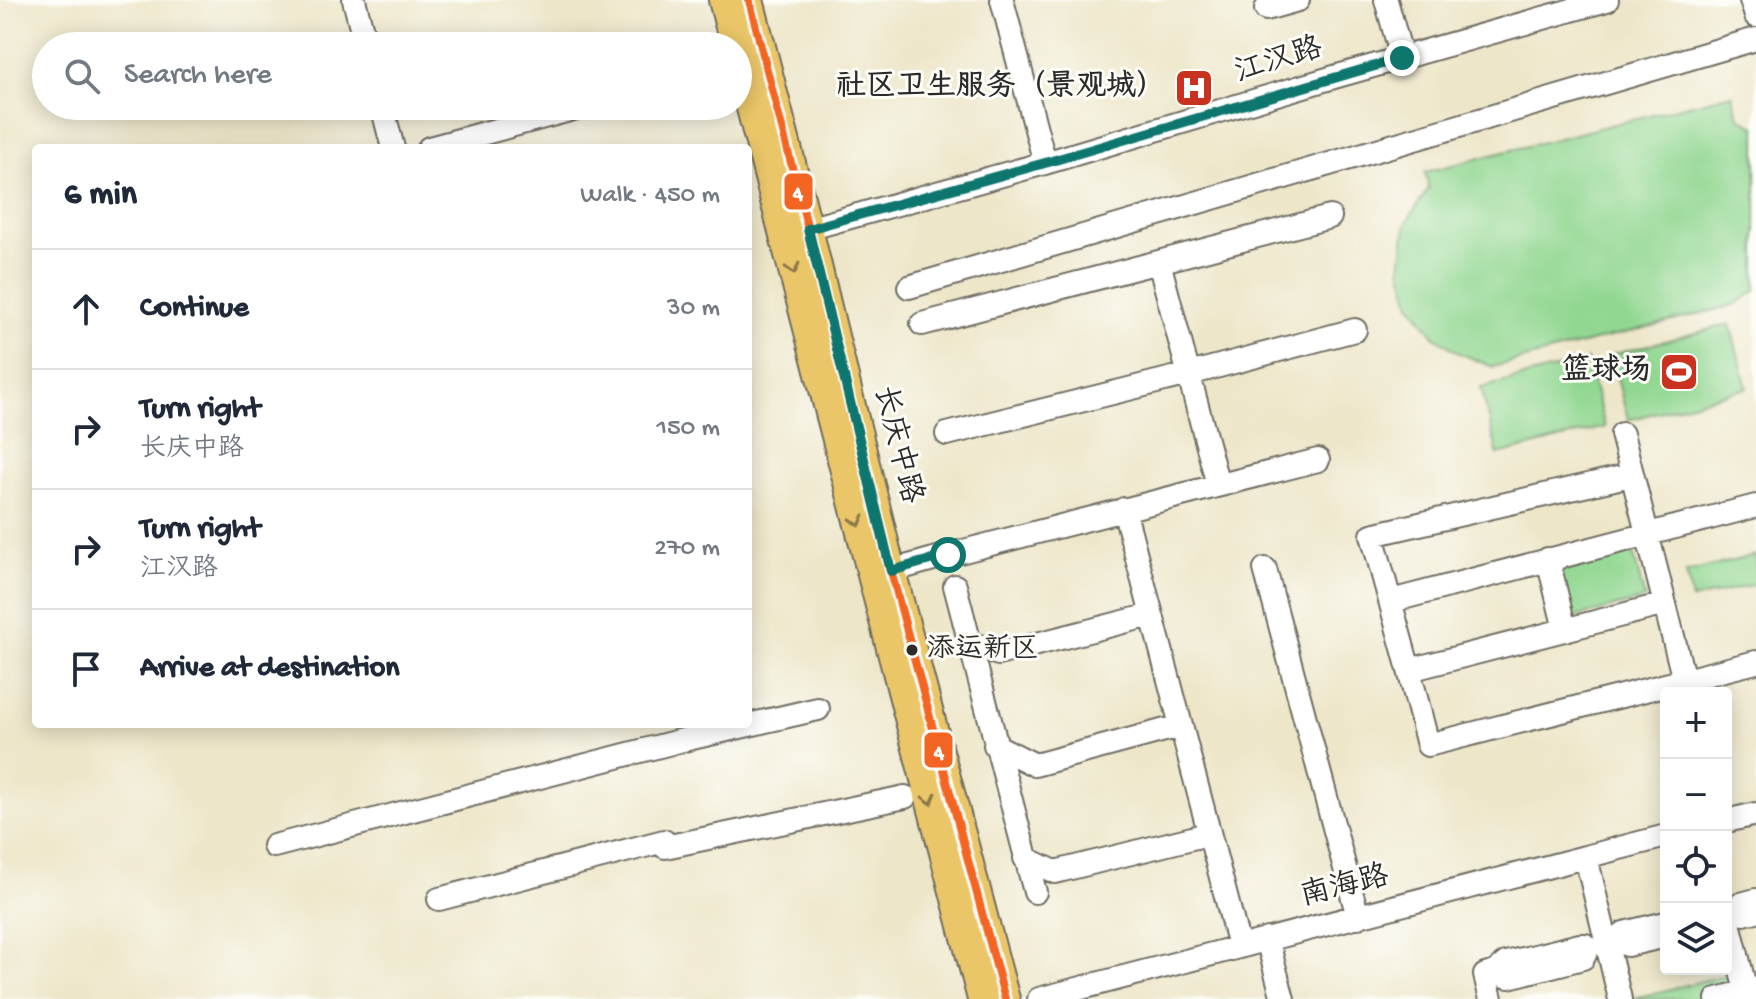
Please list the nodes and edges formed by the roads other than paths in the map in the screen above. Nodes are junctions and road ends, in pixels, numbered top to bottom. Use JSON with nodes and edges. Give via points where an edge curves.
{"nodes":[{"id":1,"x":354,"y":0,"type":"edge"},
{"id":2,"x":723,"y":0,"type":"edge"},
{"id":3,"x":749,"y":0,"type":"edge"},
{"id":4,"x":1002,"y":0,"type":"edge"},
{"id":5,"x":1298,"y":0,"type":"edge"},
{"id":6,"x":1386,"y":0,"type":"edge"},
{"id":7,"x":1607,"y":0,"type":"edge"},
{"id":8,"x":1751,"y":0,"type":"edge"},
{"id":9,"x":1266,"y":9,"type":"dead end"},
{"id":10,"x":1756,"y":16,"type":"edge"},
{"id":11,"x":362,"y":32,"type":"edge"},
{"id":12,"x":731,"y":32,"type":"edge"},
{"id":13,"x":1756,"y":39,"type":"edge"},
{"id":14,"x":1402,"y":58,"type":"junction"},
{"id":15,"x":752,"y":100,"type":"edge"},
{"id":16,"x":386,"y":120,"type":"edge"},
{"id":17,"x":533,"y":120,"type":"edge"},
{"id":18,"x":392,"y":144,"type":"edge"},
{"id":19,"x":444,"y":144,"type":"edge"},
{"id":20,"x":1045,"y":163,"type":"junction"},
{"id":21,"x":1330,"y":217,"type":"dead end"},
{"id":22,"x":796,"y":233,"type":"junction"},
{"id":23,"x":1159,"y":262,"type":"junction"},
{"id":24,"x":909,"y":287,"type":"dead end"},
{"id":25,"x":922,"y":324,"type":"dead end"},
{"id":26,"x":1355,"y":330,"type":"dead end"},
{"id":27,"x":1189,"y":374,"type":"junction"},
{"id":28,"x":947,"y":434,"type":"dead end"},
{"id":29,"x":1622,"y":434,"type":"dead end"},
{"id":30,"x":1318,"y":460,"type":"dead end"},
{"id":31,"x":1631,"y":475,"type":"junction"},
{"id":32,"x":1218,"y":485,"type":"junction"},
{"id":33,"x":1756,"y":506,"type":"edge"},
{"id":34,"x":1124,"y":509,"type":"junction"},
{"id":35,"x":1646,"y":534,"type":"junction"},
{"id":36,"x":1548,"y":559,"type":"junction"},
{"id":37,"x":1265,"y":569,"type":"dead end"},
{"id":38,"x":891,"y":571,"type":"junction"},
{"id":39,"x":955,"y":586,"type":"dead end"},
{"id":40,"x":1391,"y":601,"type":"junction"},
{"id":41,"x":1665,"y":604,"type":"junction"},
{"id":42,"x":1151,"y":615,"type":"junction"},
{"id":43,"x":1565,"y":630,"type":"junction"},
{"id":44,"x":969,"y":641,"type":"junction"},
{"id":45,"x":1756,"y":662,"type":"edge"},
{"id":46,"x":1409,"y":670,"type":"junction"},
{"id":47,"x":1686,"y":687,"type":"edge"},
{"id":48,"x":1692,"y":687,"type":"edge"},
{"id":49,"x":1660,"y":695,"type":"edge"},
{"id":50,"x":818,"y":709,"type":"dead end"},
{"id":51,"x":752,"y":724,"type":"edge"},
{"id":52,"x":1180,"y":726,"type":"junction"},
{"id":53,"x":735,"y":728,"type":"edge"},
{"id":54,"x":995,"y":745,"type":"junction"},
{"id":55,"x":905,"y":797,"type":"dead end"},
{"id":56,"x":1756,"y":814,"type":"edge"},
{"id":57,"x":1732,"y":820,"type":"edge"},
{"id":58,"x":1208,"y":834,"type":"junction"},
{"id":59,"x":1660,"y":838,"type":"edge"},
{"id":60,"x":274,"y":846,"type":"dead end"},
{"id":61,"x":1586,"y":857,"type":"junction"},
{"id":62,"x":1025,"y":858,"type":"junction"},
{"id":63,"x":1035,"y":892,"type":"dead end"},
{"id":64,"x":439,"y":899,"type":"dead end"},
{"id":65,"x":1756,"y":900,"type":"edge"},
{"id":66,"x":1734,"y":912,"type":"edge"},
{"id":67,"x":1358,"y":917,"type":"junction"},
{"id":68,"x":1660,"y":924,"type":"edge"},
{"id":69,"x":1660,"y":937,"type":"edge"},
{"id":70,"x":1267,"y":939,"type":"junction"},
{"id":71,"x":1604,"y":945,"type":"junction"},
{"id":72,"x":1239,"y":946,"type":"junction"},
{"id":73,"x":1750,"y":993,"type":"edge"},
{"id":74,"x":982,"y":999,"type":"edge"},
{"id":75,"x":1005,"y":999,"type":"edge"},
{"id":76,"x":1039,"y":999,"type":"edge"},
{"id":77,"x":1283,"y":999,"type":"edge"},
{"id":78,"x":1491,"y":999,"type":"edge"},
{"id":79,"x":1620,"y":999,"type":"edge"},
{"id":80,"x":1717,"y":999,"type":"edge"}],
"edges":[{"from":1,"to":11,"type":"street"},
{"from":2,"to":12,"type":"main road","name":"长庆中路"},
{"from":3,"to":22,"type":"main road","name":"长庆中路"},
{"from":4,"to":20,"type":"street"},
{"from":5,"to":9,"type":"street"},
{"from":6,"to":14,"type":"street"},
{"from":7,"to":14,"type":"street","name":"江汉路"},
{"from":8,"to":10,"type":"street"},
{"from":13,"to":24,"type":"street"},
{"from":14,"to":20,"type":"street","name":"江汉路"},
{"from":15,"to":22,"type":"main road","name":"长庆中路"},
{"from":16,"to":18,"type":"street"},
{"from":17,"to":19,"type":"street"},
{"from":20,"to":22,"type":"street","name":"江汉路"},
{"from":21,"to":23,"type":"street"},
{"from":22,"to":38,"type":"main road","name":"长庆中路"},
{"from":22,"to":74,"type":"main road","name":"长庆中路","one_way":true},
{"from":23,"to":25,"type":"street"},
{"from":23,"to":27,"type":"street"},
{"from":26,"to":27,"type":"street"},
{"from":27,"to":28,"type":"street"},
{"from":27,"to":32,"type":"street"},
{"from":29,"to":31,"type":"street"},
{"from":30,"to":32,"type":"street"},
{"from":31,"to":35,"type":"street"},
{"from":31,"to":40,"type":"street","via":[[1372,535]]},
{"from":32,"to":34,"type":"street"},
{"from":33,"to":35,"type":"street"},
{"from":34,"to":38,"type":"street"},
{"from":34,"to":42,"type":"street"},
{"from":35,"to":36,"type":"street"},
{"from":35,"to":41,"type":"street"},
{"from":36,"to":40,"type":"street"},
{"from":36,"to":43,"type":"street"},
{"from":37,"to":67,"type":"street"},
{"from":38,"to":75,"type":"main road","name":"长庆中路"},
{"from":39,"to":44,"type":"street"},
{"from":40,"to":46,"type":"street"},
{"from":41,"to":43,"type":"street"},
{"from":41,"to":47,"type":"street"},
{"from":42,"to":44,"type":"street","via":[[998,654]]},
{"from":42,"to":52,"type":"street"},
{"from":43,"to":46,"type":"street"},
{"from":44,"to":54,"type":"street"},
{"from":45,"to":48,"type":"street"},
{"from":46,"to":49,"type":"street","via":[[1428,745]]},
{"from":50,"to":51,"type":"street"},
{"from":52,"to":54,"type":"street","via":[[1035,765]]},
{"from":52,"to":58,"type":"street"},
{"from":53,"to":60,"type":"street"},
{"from":54,"to":62,"type":"street"},
{"from":55,"to":64,"type":"street","via":[[665,847],[664,841]]},
{"from":56,"to":57,"type":"street"},
{"from":58,"to":62,"type":"street","via":[[1055,872]]},
{"from":58,"to":72,"type":"street"},
{"from":59,"to":61,"type":"street","name":"南海路"},
{"from":61,"to":67,"type":"street","name":"南海路"},
{"from":61,"to":71,"type":"street"},
{"from":62,"to":63,"type":"street"},
{"from":65,"to":66,"type":"street"},
{"from":66,"to":73,"type":"street"},
{"from":67,"to":70,"type":"street","name":"南海路"},
{"from":68,"to":71,"type":"street","via":[[1624,933]]},
{"from":69,"to":71,"type":"street"},
{"from":70,"to":72,"type":"street","name":"南海路"},
{"from":70,"to":77,"type":"street"},
{"from":71,"to":78,"type":"street","via":[[1580,945],[1506,963],[1485,975]]},
{"from":71,"to":79,"type":"street"},
{"from":72,"to":76,"type":"street","name":"南海路"},
{"from":73,"to":80,"type":"street"}]}
